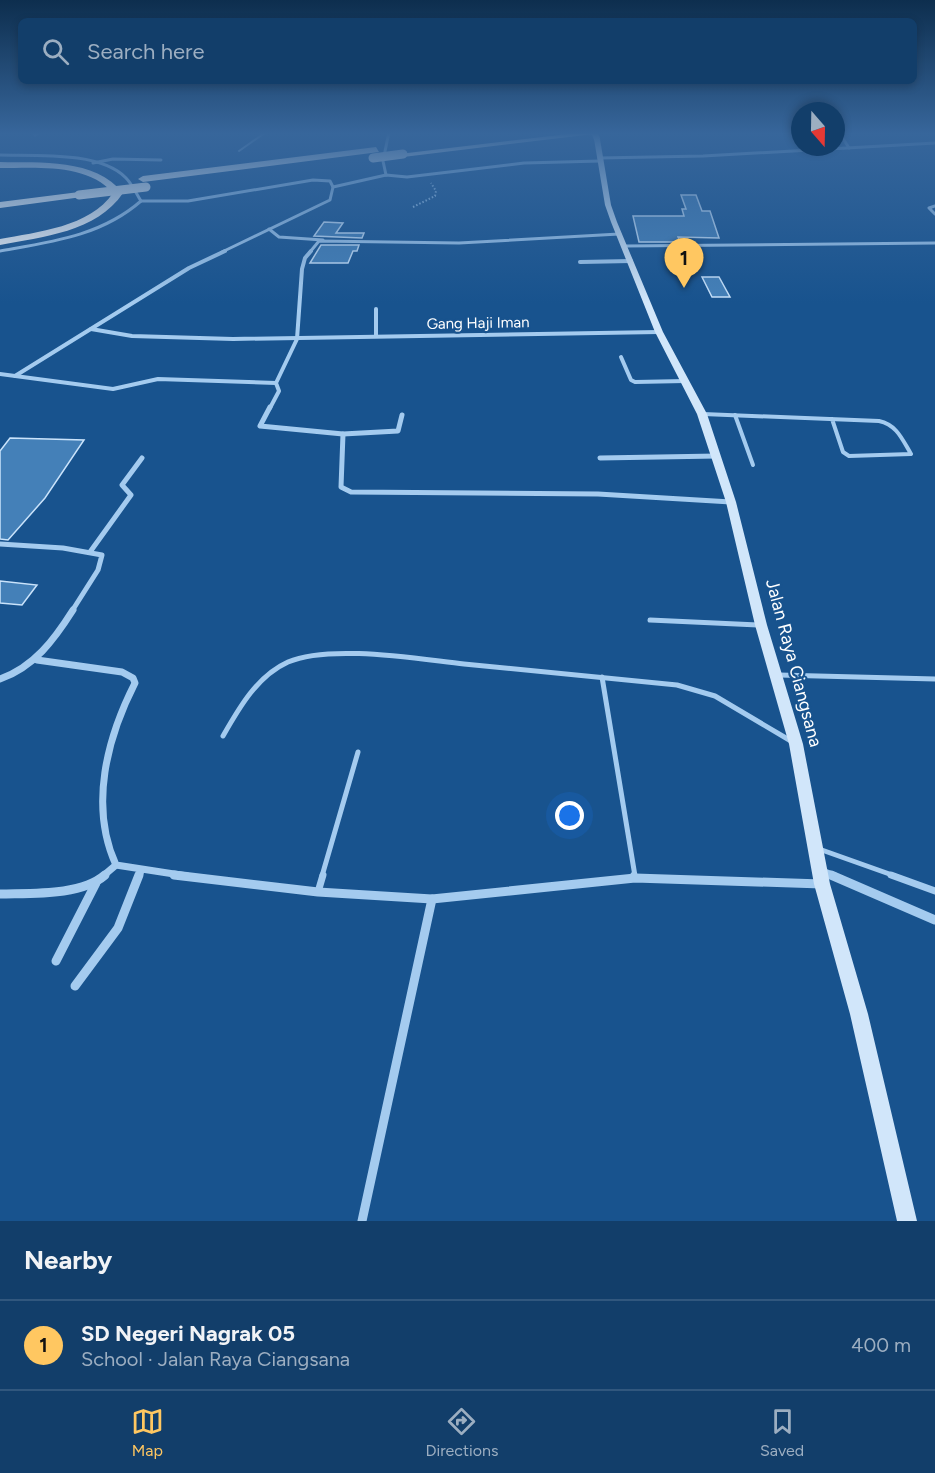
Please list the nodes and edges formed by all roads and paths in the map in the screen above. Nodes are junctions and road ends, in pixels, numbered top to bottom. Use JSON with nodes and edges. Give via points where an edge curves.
{"nodes":[{"id":1,"x":99,"y":189,"type":"edge"},
{"id":2,"x":100,"y":189,"type":"edge"},
{"id":3,"x":115,"y":189,"type":"edge"},
{"id":4,"x":133,"y":189,"type":"edge"},
{"id":5,"x":260,"y":189,"type":"edge"},
{"id":6,"x":333,"y":189,"type":"edge"},
{"id":7,"x":435,"y":189,"type":"edge"},
{"id":8,"x":605,"y":189,"type":"edge"},
{"id":9,"x":78,"y":192,"type":"junction"},
{"id":10,"x":0,"y":197,"type":"edge"},
{"id":11,"x":141,"y":201,"type":"junction"},
{"id":12,"x":0,"y":206,"type":"edge"},
{"id":13,"x":935,"y":206,"type":"edge"},
{"id":14,"x":413,"y":207,"type":"dead end"},
{"id":15,"x":935,"y":214,"type":"edge"},
{"id":16,"x":269,"y":229,"type":"junction"},
{"id":17,"x":619,"y":234,"type":"junction"},
{"id":18,"x":0,"y":236,"type":"edge"},
{"id":19,"x":323,"y":240,"type":"junction"},
{"id":20,"x":0,"y":242,"type":"edge"},
{"id":21,"x":935,"y":243,"type":"edge"},
{"id":22,"x":625,"y":246,"type":"junction"},
{"id":23,"x":0,"y":251,"type":"edge"},
{"id":24,"x":631,"y":261,"type":"junction"},
{"id":25,"x":580,"y":262,"type":"dead end"},
{"id":26,"x":376,"y":309,"type":"dead end"},
{"id":27,"x":91,"y":329,"type":"junction"},
{"id":28,"x":659,"y":332,"type":"junction"},
{"id":29,"x":376,"y":336,"type":"junction"},
{"id":30,"x":297,"y":339,"type":"junction"},
{"id":31,"x":621,"y":357,"type":"dead end"},
{"id":32,"x":0,"y":374,"type":"edge"},
{"id":33,"x":15,"y":376,"type":"junction"},
{"id":34,"x":685,"y":381,"type":"junction"},
{"id":35,"x":276,"y":383,"type":"junction"},
{"id":36,"x":702,"y":414,"type":"junction"},
{"id":37,"x":402,"y":415,"type":"dead end"},
{"id":38,"x":735,"y":415,"type":"junction"},
{"id":39,"x":832,"y":419,"type":"junction"},
{"id":40,"x":343,"y":434,"type":"junction"},
{"id":41,"x":717,"y":456,"type":"junction"},
{"id":42,"x":142,"y":458,"type":"dead end"},
{"id":43,"x":600,"y":458,"type":"dead end"},
{"id":44,"x":753,"y":465,"type":"dead end"},
{"id":45,"x":731,"y":502,"type":"junction"},
{"id":46,"x":0,"y":544,"type":"edge"},
{"id":47,"x":90,"y":552,"type":"junction"},
{"id":48,"x":650,"y":620,"type":"dead end"},
{"id":49,"x":761,"y":625,"type":"junction"},
{"id":50,"x":38,"y":660,"type":"junction"},
{"id":51,"x":775,"y":675,"type":"junction"},
{"id":52,"x":602,"y":677,"type":"junction"},
{"id":53,"x":0,"y":679,"type":"edge"},
{"id":54,"x":935,"y":679,"type":"edge"},
{"id":55,"x":223,"y":736,"type":"dead end"},
{"id":56,"x":796,"y":744,"type":"junction"},
{"id":57,"x":358,"y":752,"type":"dead end"},
{"id":58,"x":814,"y":848,"type":"junction"},
{"id":59,"x":116,"y":865,"type":"junction"},
{"id":60,"x":141,"y":871,"type":"junction"},
{"id":61,"x":820,"y":877,"type":"junction"},
{"id":62,"x":635,"y":878,"type":"junction"},
{"id":63,"x":96,"y":883,"type":"junction"},
{"id":64,"x":935,"y":891,"type":"edge"},
{"id":65,"x":318,"y":892,"type":"junction"},
{"id":66,"x":0,"y":894,"type":"edge"},
{"id":67,"x":432,"y":899,"type":"junction"},
{"id":68,"x":935,"y":920,"type":"edge"},
{"id":69,"x":56,"y":961,"type":"dead end"},
{"id":70,"x":75,"y":986,"type":"dead end"},
{"id":71,"x":362,"y":1221,"type":"edge"},
{"id":72,"x":907,"y":1221,"type":"edge"}],
"edges":[{"from":1,"to":18,"type":"highway","via":[[100,195],[79,214]]},
{"from":2,"to":9,"type":"highway","bridge":true},
{"from":3,"to":20,"type":"highway","via":[[115,201],[82,222]]},
{"from":4,"to":11,"type":"street"},
{"from":5,"to":11,"type":"street","via":[[188,201]]},
{"from":6,"to":16,"type":"street","via":[[330,200]]},
{"from":7,"to":14,"type":"path","via":[[435,196]]},
{"from":8,"to":17,"type":"main road","name":"Jalan Raya Ciangsana"},
{"from":9,"to":10,"type":"highway"},
{"from":9,"to":12,"type":"highway"},
{"from":11,"to":23,"type":"street","via":[[129,213],[92,230]]},
{"from":13,"to":15,"type":"street","via":[[928,208]]},
{"from":16,"to":19,"type":"street","via":[[279,237]]},
{"from":16,"to":27,"type":"street","via":[[189,268]]},
{"from":17,"to":19,"type":"street","via":[[459,243]]},
{"from":17,"to":22,"type":"main road","name":"Jalan Raya Ciangsana"},
{"from":19,"to":30,"type":"street","via":[[305,258],[302,269]]},
{"from":21,"to":22,"type":"street"},
{"from":22,"to":24,"type":"main road","name":"Jalan Raya Ciangsana"},
{"from":24,"to":25,"type":"street"},
{"from":24,"to":28,"type":"main road","name":"Jalan Raya Ciangsana"},
{"from":26,"to":29,"type":"street"},
{"from":27,"to":30,"type":"street","name":"Gang Haji Iman","via":[[132,336]]},
{"from":27,"to":33,"type":"street"},
{"from":28,"to":29,"type":"street","name":"Gang Haji Iman"},
{"from":28,"to":34,"type":"main road","name":"Jalan Raya Ciangsana"},
{"from":29,"to":30,"type":"street","name":"Gang Haji Iman"},
{"from":30,"to":35,"type":"street"},
{"from":31,"to":34,"type":"street","via":[[635,382]]},
{"from":32,"to":33,"type":"street"},
{"from":33,"to":35,"type":"street","via":[[113,389],[158,379]]},
{"from":34,"to":36,"type":"main road","name":"Jalan Raya Ciangsana"},
{"from":35,"to":40,"type":"street","via":[[279,391],[260,426]]},
{"from":36,"to":38,"type":"lane"},
{"from":36,"to":41,"type":"main road","name":"Jalan Raya Ciangsana"},
{"from":37,"to":40,"type":"street","via":[[398,431]]},
{"from":38,"to":39,"type":"lane"},
{"from":38,"to":44,"type":"lane"},
{"from":39,"to":39,"type":"lane","via":[[886,421],[911,454],[849,456],[843,452]]},
{"from":40,"to":45,"type":"street","via":[[341,486],[351,492],[598,494]]},
{"from":41,"to":43,"type":"street"},
{"from":41,"to":45,"type":"main road","name":"Jalan Raya Ciangsana"},
{"from":42,"to":47,"type":"street","via":[[122,485],[131,495]]},
{"from":45,"to":49,"type":"main road","name":"Jalan Raya Ciangsana"},
{"from":46,"to":47,"type":"street"},
{"from":47,"to":50,"type":"street","via":[[102,555],[98,570]]},
{"from":48,"to":49,"type":"lane"},
{"from":49,"to":51,"type":"main road","name":"Jalan Raya Ciangsana"},
{"from":50,"to":53,"type":"street","via":[[16,676]]},
{"from":50,"to":59,"type":"street","via":[[122,672],[135,683],[115,726],[108,754],[104,797],[108,847]]},
{"from":51,"to":54,"type":"lane"},
{"from":51,"to":56,"type":"main road","name":"Jalan Raya Ciangsana"},
{"from":52,"to":55,"type":"lane","via":[[415,659],[307,655],[264,676],[250,691]]},
{"from":52,"to":56,"type":"lane","via":[[677,685],[715,696]]},
{"from":52,"to":62,"type":"lane"},
{"from":56,"to":58,"type":"main road","name":"Jalan Raya Ciangsana"},
{"from":57,"to":65,"type":"lane"},
{"from":58,"to":61,"type":"main road","name":"Jalan Raya Ciangsana"},
{"from":58,"to":64,"type":"lane"},
{"from":59,"to":60,"type":"street"},
{"from":59,"to":63,"type":"street"},
{"from":60,"to":65,"type":"street"},
{"from":60,"to":70,"type":"street","via":[[118,928]]},
{"from":61,"to":62,"type":"street"},
{"from":61,"to":68,"type":"street"},
{"from":61,"to":72,"type":"main road","name":"Jalan Raya Ciangsana","via":[[859,1014]]},
{"from":62,"to":67,"type":"street"},
{"from":63,"to":66,"type":"street","via":[[51,893]]},
{"from":63,"to":69,"type":"street"},
{"from":65,"to":67,"type":"street"},
{"from":67,"to":71,"type":"street"}]}
